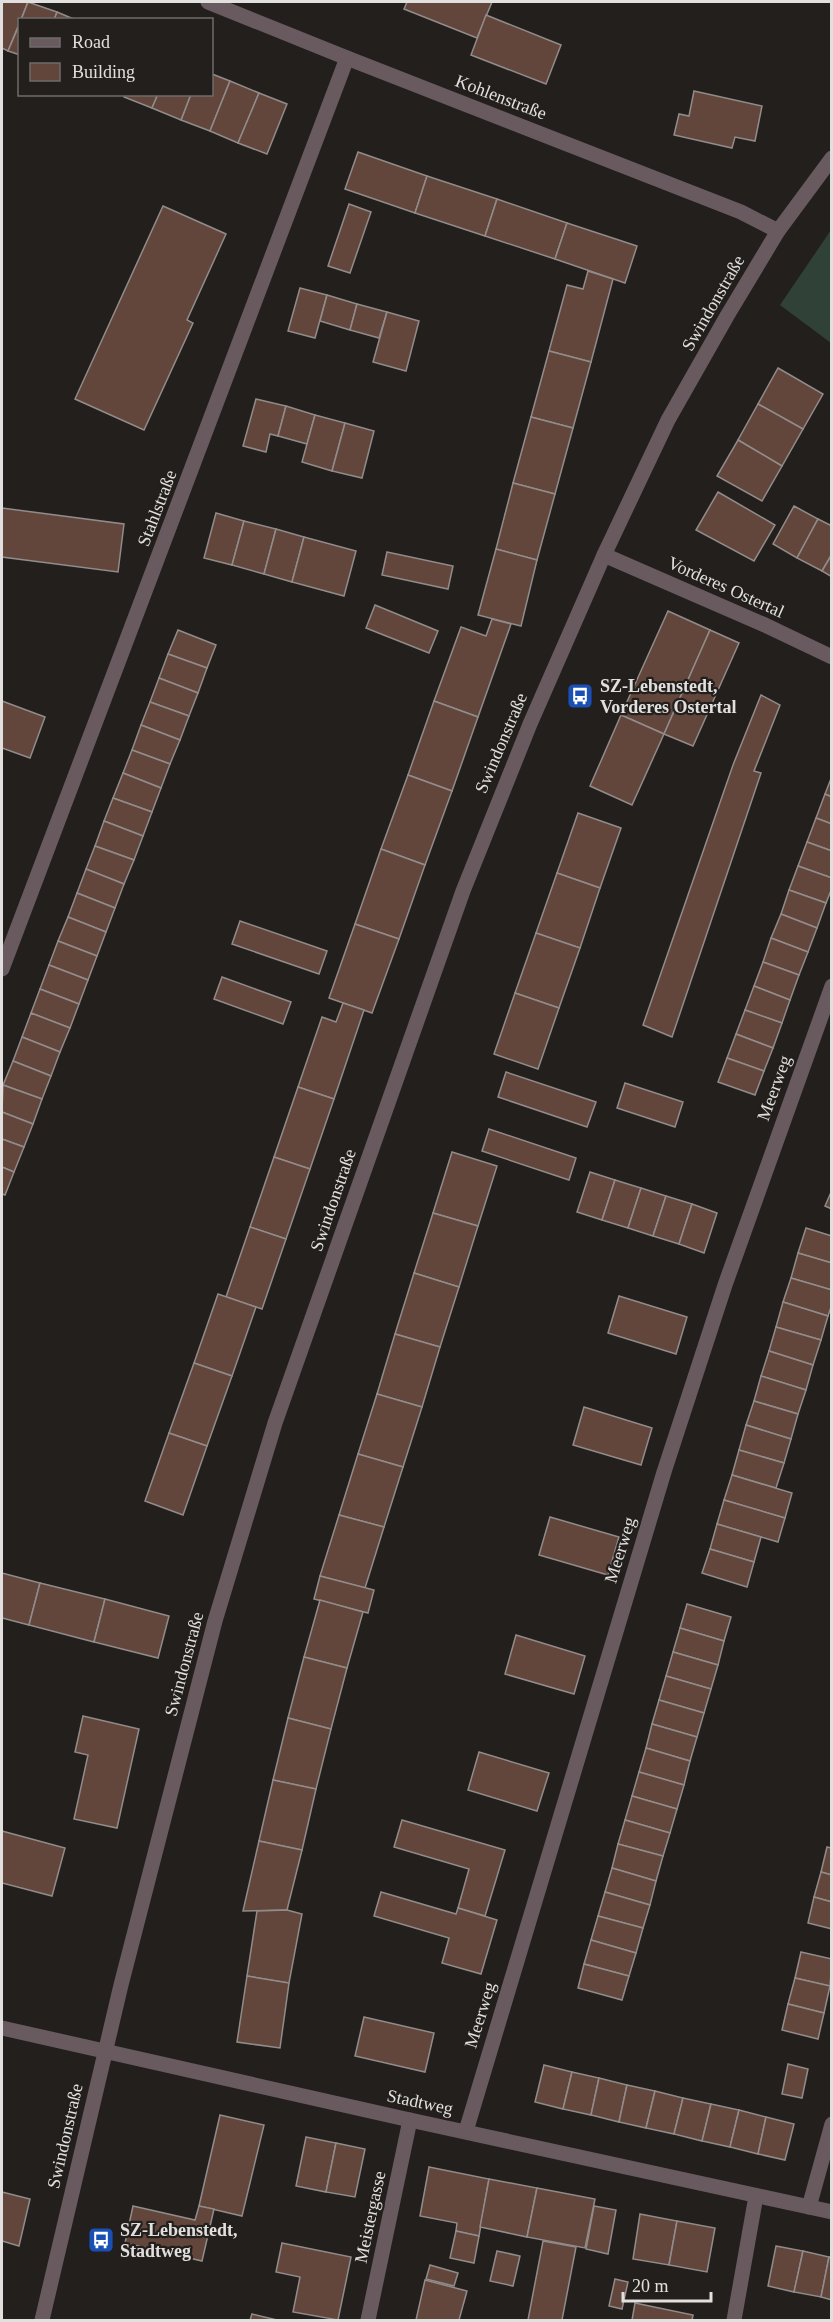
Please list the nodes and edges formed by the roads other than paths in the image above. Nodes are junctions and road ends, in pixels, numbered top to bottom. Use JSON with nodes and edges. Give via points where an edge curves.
{"nodes":[{"id":1,"x":208,"y":2,"type":"edge"},
{"id":2,"x":346,"y":58,"type":"junction"},
{"id":3,"x":831,"y":158,"type":"edge"},
{"id":4,"x":778,"y":231,"type":"junction"},
{"id":5,"x":604,"y":555,"type":"junction"},
{"id":6,"x":831,"y":657,"type":"edge"},
{"id":7,"x":2,"y":969,"type":"edge"},
{"id":8,"x":831,"y":986,"type":"edge"},
{"id":9,"x":2,"y":2028,"type":"edge"},
{"id":10,"x":106,"y":2051,"type":"junction"},
{"id":11,"x":410,"y":2121,"type":"junction"},
{"id":12,"x":831,"y":2124,"type":"edge"},
{"id":13,"x":466,"y":2131,"type":"junction"},
{"id":14,"x":756,"y":2196,"type":"junction"},
{"id":15,"x":809,"y":2207,"type":"junction"},
{"id":16,"x":831,"y":2212,"type":"edge"},
{"id":17,"x":42,"y":2320,"type":"edge"},
{"id":18,"x":368,"y":2320,"type":"edge"},
{"id":19,"x":734,"y":2320,"type":"edge"}],
"edges":[{"from":1,"to":2,"type":"street","name":"Kohlenstraße"},
{"from":2,"to":4,"type":"street","name":"Kohlenstraße","via":[[741,212]]},
{"from":2,"to":7,"type":"street","name":"Stahlstraße"},
{"from":3,"to":4,"type":"street","name":"Swindonstraße"},
{"from":4,"to":5,"type":"street","name":"Swindonstraße","via":[[668,420]]},
{"from":5,"to":6,"type":"street","name":"Vorderes Ostertal"},
{"from":5,"to":10,"type":"street","name":"Swindonstraße","via":[[463,891],[275,1424],[215,1621]]},
{"from":8,"to":13,"type":"street","name":"Meerweg","via":[[725,1285],[664,1472]]},
{"from":9,"to":10,"type":"street","name":"Stadtweg"},
{"from":10,"to":11,"type":"street","name":"Stadtweg"},
{"from":10,"to":17,"type":"street","name":"Swindonstraße"},
{"from":11,"to":13,"type":"street","name":"Stadtweg"},
{"from":11,"to":18,"type":"street","name":"Meistergasse"},
{"from":12,"to":15,"type":"street"},
{"from":13,"to":14,"type":"street","name":"Stadtweg"},
{"from":14,"to":15,"type":"street","name":"Stadtweg"},
{"from":14,"to":19,"type":"street"},
{"from":15,"to":16,"type":"street","name":"Stadtweg"}]}
